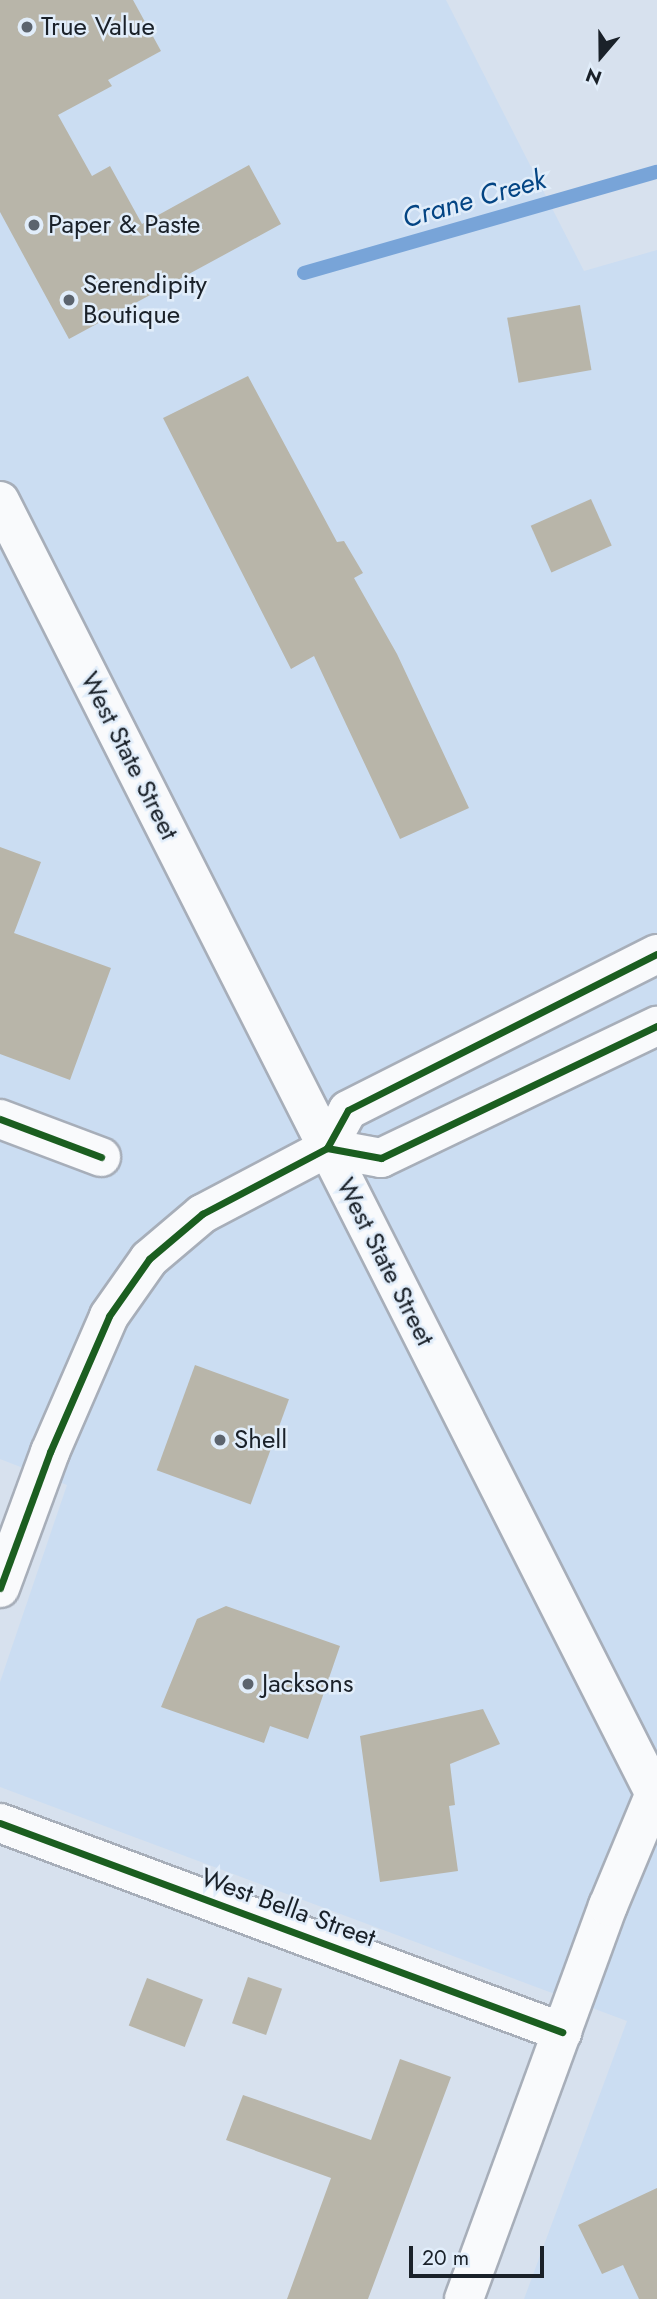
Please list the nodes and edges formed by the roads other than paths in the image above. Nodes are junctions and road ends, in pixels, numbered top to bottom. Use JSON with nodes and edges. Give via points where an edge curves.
{"nodes":[{"id":1,"x":0,"y":501,"type":"edge"},
{"id":2,"x":657,"y":954,"type":"edge"},
{"id":3,"x":657,"y":1026,"type":"edge"},
{"id":4,"x":0,"y":1119,"type":"edge"},
{"id":5,"x":327,"y":1148,"type":"junction"},
{"id":6,"x":102,"y":1157,"type":"dead end"},
{"id":7,"x":0,"y":1588,"type":"edge"},
{"id":8,"x":656,"y":1796,"type":"edge"},
{"id":9,"x":0,"y":1823,"type":"edge"},
{"id":10,"x":562,"y":2032,"type":"junction"},
{"id":11,"x":464,"y":2299,"type":"edge"}],
"edges":[{"from":1,"to":5,"type":"street","name":"West State Street"},
{"from":2,"to":5,"type":"street","via":[[348,1110]]},
{"from":3,"to":5,"type":"street","via":[[381,1158]]},
{"from":4,"to":6,"type":"street"},
{"from":5,"to":7,"type":"street","via":[[202,1214],[149,1259],[108,1316],[50,1452]]},
{"from":5,"to":8,"type":"street","name":"West State Street"},
{"from":8,"to":10,"type":"street"},
{"from":9,"to":10,"type":"street","name":"West Bella Street"},
{"from":10,"to":11,"type":"street"}]}
